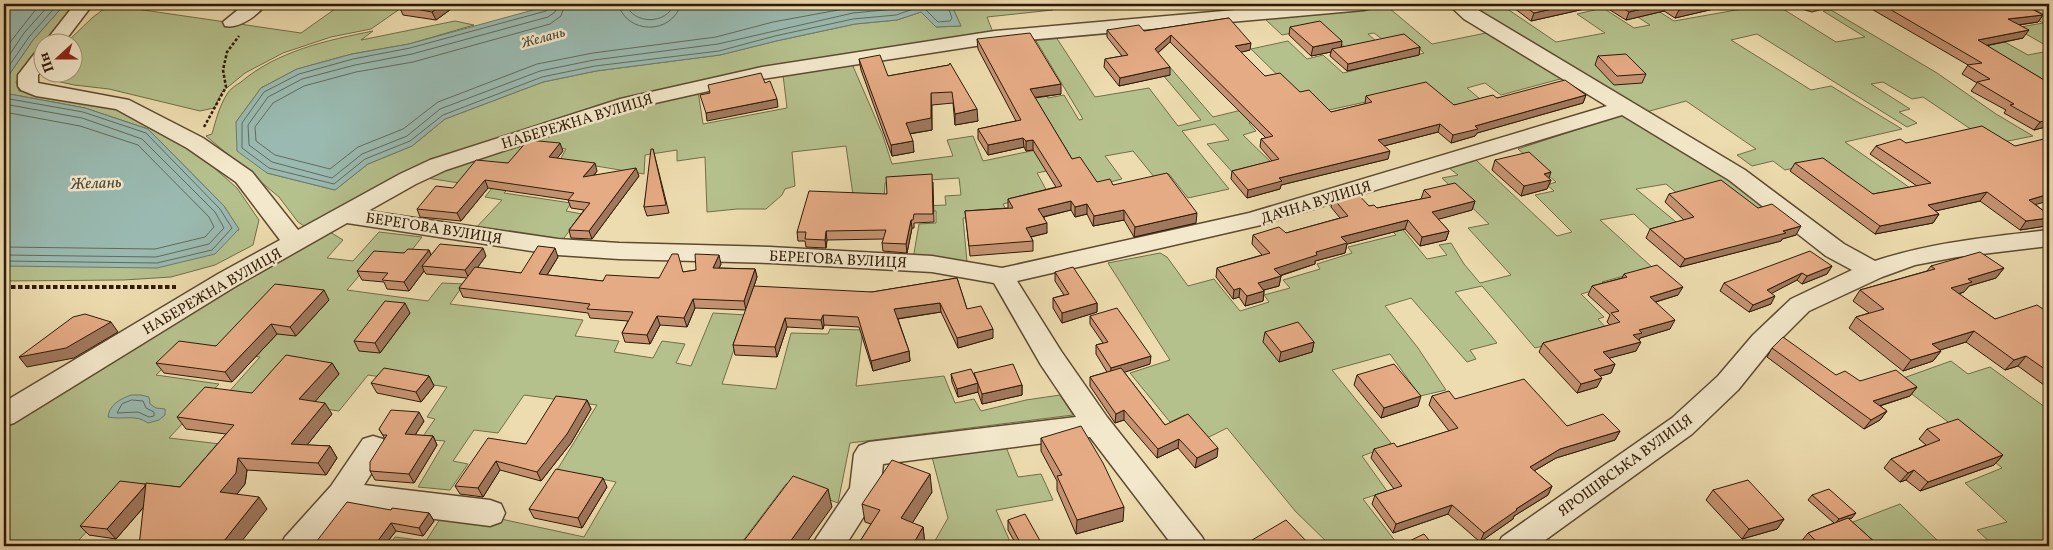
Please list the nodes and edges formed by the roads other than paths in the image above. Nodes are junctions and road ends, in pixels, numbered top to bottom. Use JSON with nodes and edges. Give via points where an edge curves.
{"nodes":[{"id":1,"x":84,"y":4,"type":"edge"},
{"id":2,"x":257,"y":4,"type":"edge"},
{"id":3,"x":1364,"y":4,"type":"edge"},
{"id":4,"x":1457,"y":4,"type":"edge"},
{"id":5,"x":232,"y":22,"type":"road end"},
{"id":6,"x":62,"y":32,"type":"edge"},
{"id":7,"x":32,"y":70,"type":"edge"},
{"id":8,"x":1625,"y":107,"type":"junction"},
{"id":9,"x":344,"y":215,"type":"junction"},
{"id":10,"x":2049,"y":238,"type":"edge"},
{"id":11,"x":296,"y":242,"type":"junction"},
{"id":12,"x":1873,"y":271,"type":"junction"},
{"id":13,"x":1002,"y":276,"type":"junction"},
{"id":14,"x":4,"y":415,"type":"edge"},
{"id":15,"x":1097,"y":425,"type":"junction"},
{"id":16,"x":373,"y":447,"type":"dead end"},
{"id":17,"x":342,"y":494,"type":"junction"},
{"id":18,"x":490,"y":513,"type":"dead end"},
{"id":19,"x":296,"y":546,"type":"edge"},
{"id":20,"x":828,"y":546,"type":"edge"},
{"id":21,"x":1191,"y":546,"type":"edge"},
{"id":22,"x":1513,"y":546,"type":"edge"}],
"edges":[{"from":1,"to":6,"type":"street"},
{"from":2,"to":5,"type":"street"},
{"from":3,"to":9,"type":"street","name":"НАБЕРЕЖНА ВУЛИЦЯ","via":[[995,37],[762,74],[627,103],[534,132],[438,165]]},
{"from":4,"to":8,"type":"street","via":[[1471,16]]},
{"from":7,"to":11,"type":"street","via":[[28,75],[28,86],[36,90],[122,104],[195,143],[244,177]]},
{"from":8,"to":12,"type":"street","via":[[1737,175],[1835,250]]},
{"from":8,"to":13,"type":"street","name":"ДАЧНА ВУЛИЦЯ","via":[[1253,220]]},
{"from":9,"to":11,"type":"street","name":"НАБЕРЕЖНА ВУЛИЦЯ"},
{"from":9,"to":13,"type":"street","name":"БЕРЕГОВА ВУЛИЦЯ","via":[[558,247],[932,264]]},
{"from":10,"to":12,"type":"street","name":"ЯРОШІВСЬКА ВУЛИЦЯ","via":[[1957,249],[1912,258]]},
{"from":11,"to":14,"type":"street","name":"НАБЕРЕЖНА ВУЛИЦЯ"},
{"from":12,"to":22,"type":"street","name":"ЯРОШІВСЬКА ВУЛИЦЯ","via":[[1800,305],[1762,342],[1728,383],[1682,426]]},
{"from":13,"to":15,"type":"street","via":[[1050,358]]},
{"from":15,"to":20,"type":"street","via":[[869,454],[865,491]]},
{"from":15,"to":21,"type":"street"},
{"from":16,"to":17,"type":"street"},
{"from":17,"to":18,"type":"street"},
{"from":17,"to":19,"type":"street"}]}
